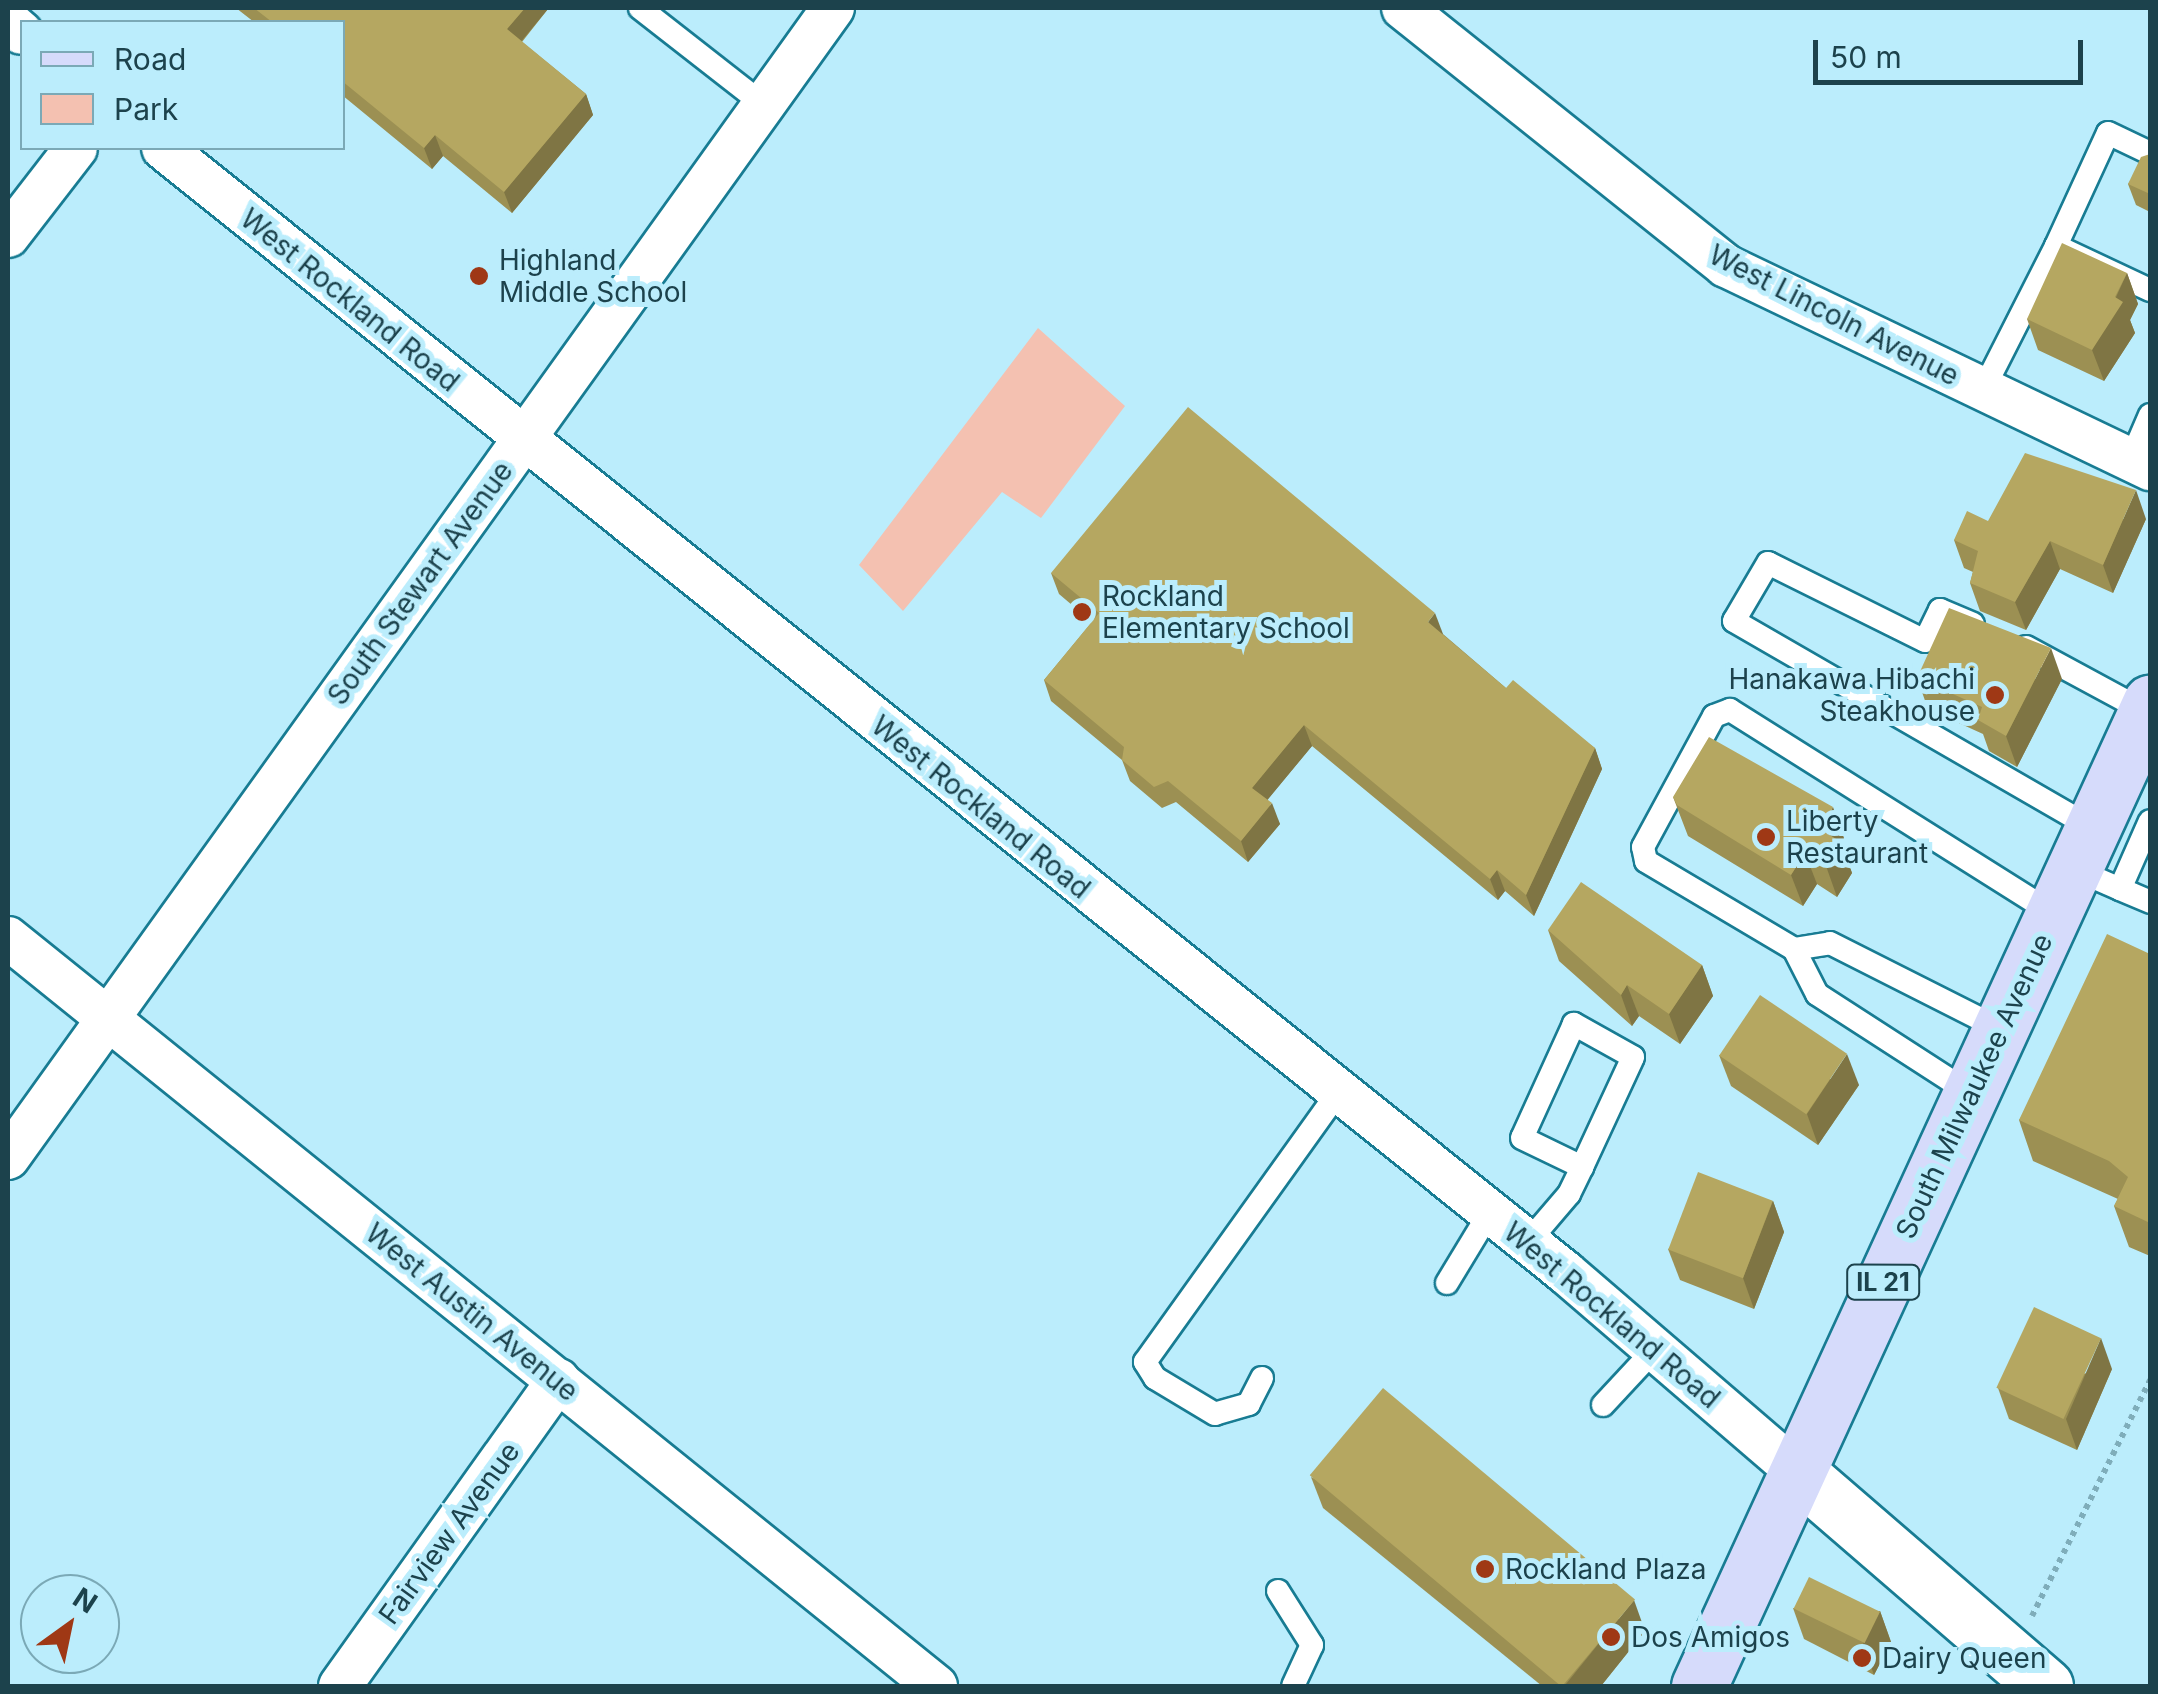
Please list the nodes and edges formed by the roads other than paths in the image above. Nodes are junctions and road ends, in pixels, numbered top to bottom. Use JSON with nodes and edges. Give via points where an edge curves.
{"nodes":[{"id":1,"x":640,"y":8,"type":"edge"},
{"id":2,"x":833,"y":8,"type":"edge"},
{"id":3,"x":1404,"y":8,"type":"edge"},
{"id":4,"x":763,"y":104,"type":"junction"},
{"id":5,"x":74,"y":150,"type":"edge"},
{"id":6,"x":165,"y":150,"type":"edge"},
{"id":7,"x":2150,"y":153,"type":"edge"},
{"id":8,"x":8,"y":236,"type":"edge"},
{"id":9,"x":2056,"y":246,"type":"junction"},
{"id":10,"x":2150,"y":290,"type":"edge"},
{"id":11,"x":1984,"y":390,"type":"junction"},
{"id":12,"x":2150,"y":415,"type":"edge"},
{"id":13,"x":522,"y":441,"type":"junction"},
{"id":14,"x":2141,"y":464,"type":"edge"},
{"id":15,"x":2148,"y":708,"type":"edge"},
{"id":16,"x":2136,"y":772,"type":"edge"},
{"id":17,"x":2150,"y":822,"type":"edge"},
{"id":18,"x":2085,"y":875,"type":"junction"},
{"id":19,"x":2150,"y":902,"type":"edge"},
{"id":20,"x":8,"y":938,"type":"edge"},
{"id":21,"x":1794,"y":950,"type":"junction"},
{"id":22,"x":106,"y":1019,"type":"junction"},
{"id":23,"x":2000,"y":1029,"type":"junction"},
{"id":24,"x":1339,"y":1091,"type":"junction"},
{"id":25,"x":1970,"y":1094,"type":"junction"},
{"id":26,"x":8,"y":1158,"type":"edge"},
{"id":27,"x":1582,"y":1167,"type":"junction"},
{"id":28,"x":1490,"y":1212,"type":"junction"},
{"id":29,"x":1528,"y":1242,"type":"junction"},
{"id":30,"x":1447,"y":1283,"type":"dead end"},
{"id":31,"x":1655,"y":1349,"type":"junction"},
{"id":32,"x":1262,"y":1378,"type":"dead end"},
{"id":33,"x":558,"y":1380,"type":"junction"},
{"id":34,"x":1603,"y":1405,"type":"dead end"},
{"id":35,"x":1796,"y":1471,"type":"junction"},
{"id":36,"x":1278,"y":1591,"type":"dead end"},
{"id":37,"x":340,"y":1686,"type":"edge"},
{"id":38,"x":936,"y":1686,"type":"edge"},
{"id":39,"x":1292,"y":1686,"type":"edge"},
{"id":40,"x":1700,"y":1686,"type":"edge"},
{"id":41,"x":2046,"y":1686,"type":"edge"}],
"edges":[{"from":1,"to":4,"type":"lane"},
{"from":2,"to":4,"type":"street","name":"South Stewart Avenue"},
{"from":3,"to":11,"type":"street","name":"West Lincoln Avenue","via":[[1726,266]]},
{"from":4,"to":13,"type":"street","name":"South Stewart Avenue"},
{"from":5,"to":8,"type":"street"},
{"from":6,"to":13,"type":"street","name":"West Rockland Road"},
{"from":7,"to":9,"type":"lane","via":[[2108,133]]},
{"from":9,"to":10,"type":"lane"},
{"from":9,"to":11,"type":"lane"},
{"from":11,"to":14,"type":"street","name":"West Lincoln Avenue"},
{"from":12,"to":14,"type":"lane"},
{"from":13,"to":22,"type":"street","name":"South Stewart Avenue"},
{"from":13,"to":24,"type":"street","name":"West Rockland Road"},
{"from":15,"to":16,"type":"main road","name":"South Milwaukee Avenue","number":"IL 21"},
{"from":15,"to":18,"type":"lane","via":[[1940,610],[1925,641],[1768,563],[1734,620]]},
{"from":16,"to":18,"type":"main road","name":"South Milwaukee Avenue","number":"IL 21"},
{"from":17,"to":18,"type":"lane"},
{"from":18,"to":19,"type":"lane"},
{"from":18,"to":21,"type":"lane","via":[[1720,710],[1641,854]]},
{"from":18,"to":23,"type":"main road","name":"South Milwaukee Avenue","number":"IL 21"},
{"from":20,"to":22,"type":"street","name":"West Austin Avenue"},
{"from":21,"to":23,"type":"lane","via":[[1830,944]]},
{"from":21,"to":25,"type":"lane","via":[[1817,994]]},
{"from":22,"to":26,"type":"street","name":"South Stewart Avenue"},
{"from":22,"to":33,"type":"street","name":"West Austin Avenue"},
{"from":23,"to":25,"type":"main road","name":"South Milwaukee Avenue","number":"IL 21"},
{"from":24,"to":28,"type":"street","name":"West Rockland Road"},
{"from":24,"to":32,"type":"lane","via":[[1145,1362],[1154,1378],[1215,1414],[1249,1404]]},
{"from":25,"to":35,"type":"main road","name":"South Milwaukee Avenue","number":"IL 21"},
{"from":27,"to":27,"type":"lane","via":[[1522,1132],[1574,1024],[1629,1050]]},
{"from":27,"to":29,"type":"lane"},
{"from":28,"to":29,"type":"street","name":"West Rockland Road"},
{"from":28,"to":30,"type":"lane"},
{"from":29,"to":31,"type":"street","name":"West Rockland Road"},
{"from":31,"to":34,"type":"lane"},
{"from":31,"to":35,"type":"street","name":"West Rockland Road"},
{"from":33,"to":37,"type":"street","name":"Fairview Avenue"},
{"from":33,"to":38,"type":"street","name":"West Austin Avenue"},
{"from":35,"to":40,"type":"main road","name":"South Milwaukee Avenue","number":"IL 21"},
{"from":35,"to":41,"type":"street"},
{"from":36,"to":39,"type":"lane","via":[[1312,1645]]}]}
